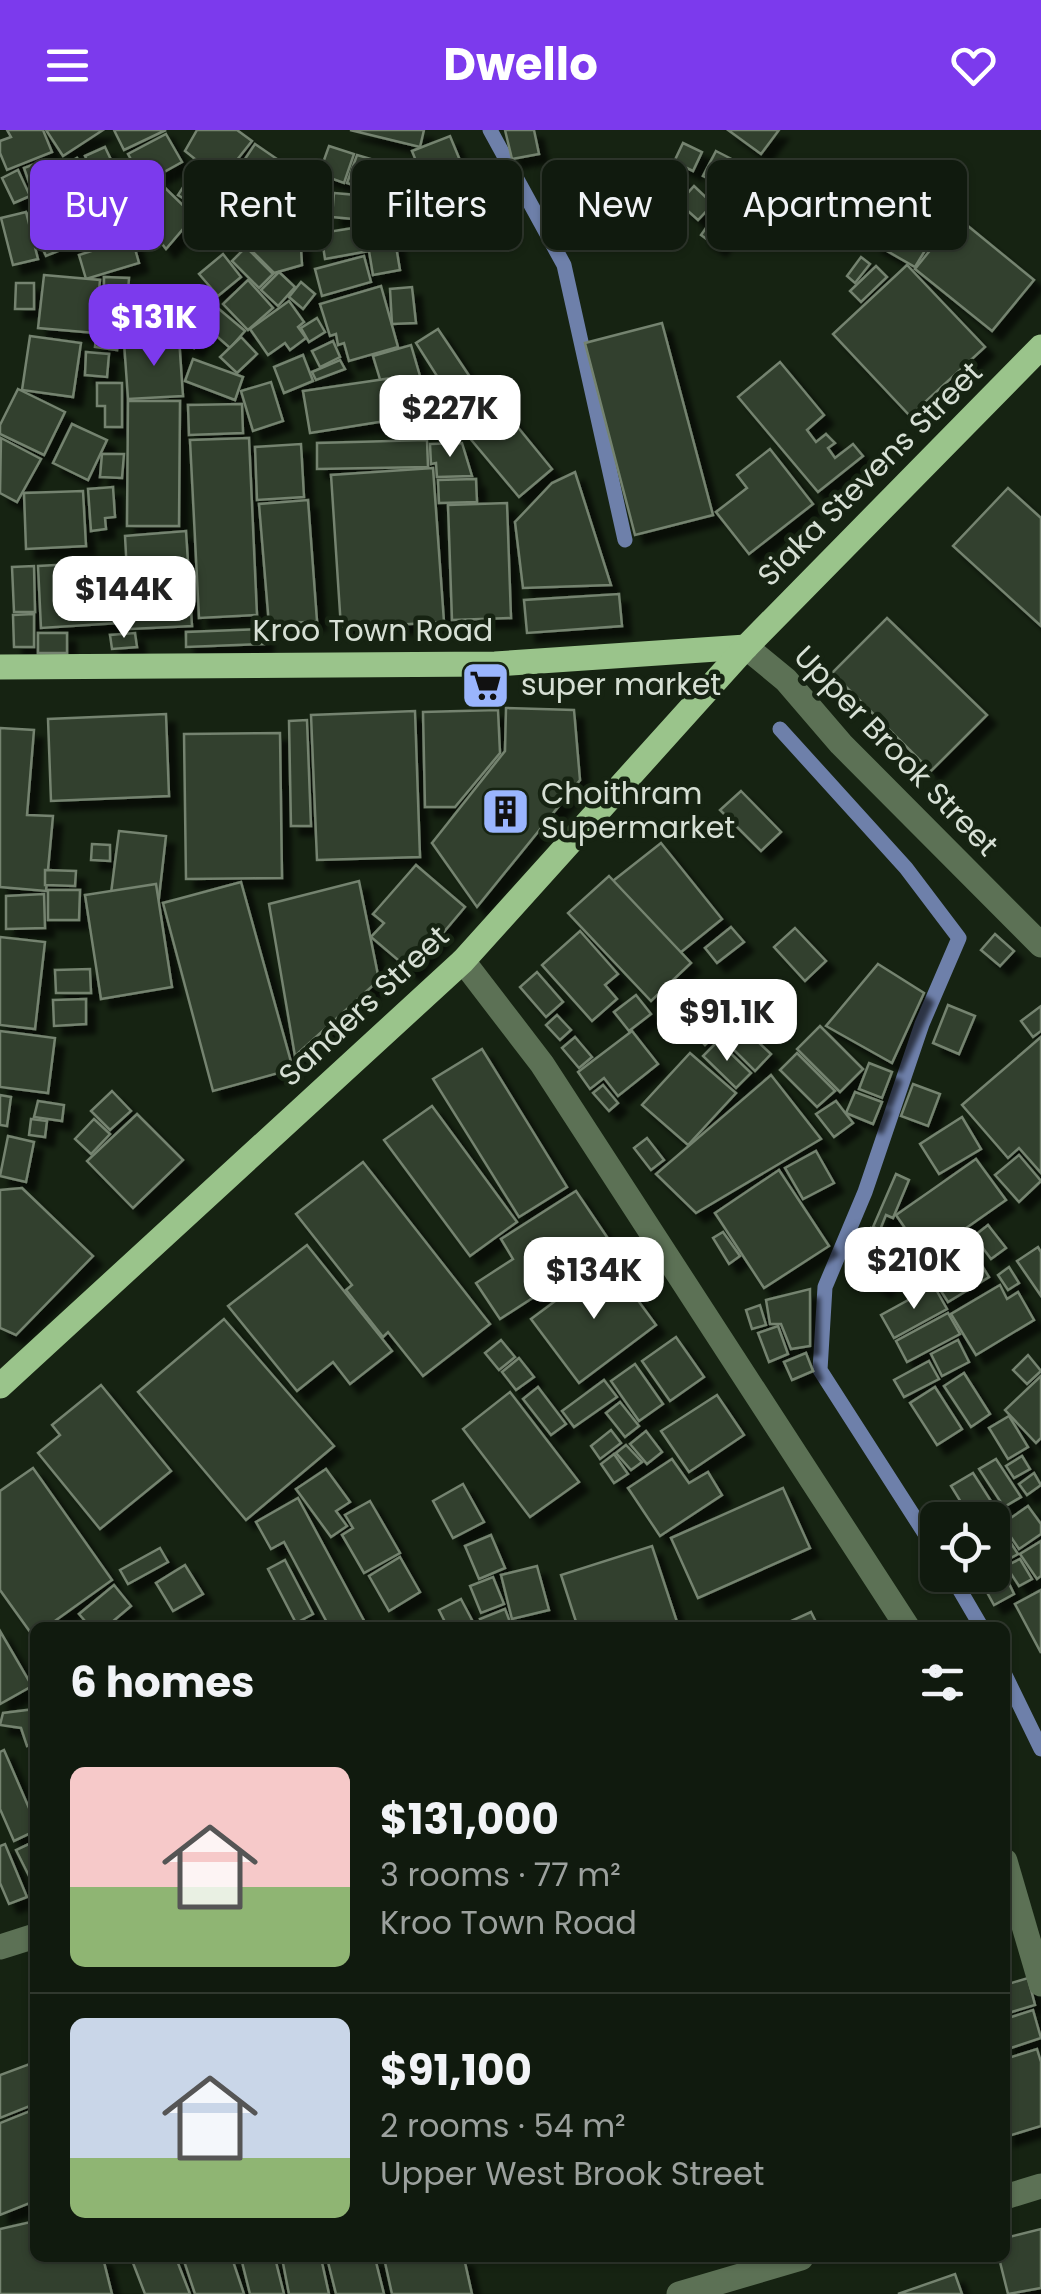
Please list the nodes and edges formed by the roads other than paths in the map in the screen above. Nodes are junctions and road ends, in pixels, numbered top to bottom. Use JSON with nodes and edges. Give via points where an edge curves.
{"nodes":[{"id":1,"x":1041,"y":347,"type":"edge"},
{"id":2,"x":746,"y":648,"type":"junction"},
{"id":3,"x":0,"y":667,"type":"edge"},
{"id":4,"x":1041,"y":945,"type":"edge"},
{"id":5,"x":464,"y":961,"type":"junction"},
{"id":6,"x":0,"y":1386,"type":"edge"},
{"id":7,"x":904,"y":1622,"type":"edge"},
{"id":8,"x":1010,"y":1878,"type":"edge"},
{"id":9,"x":30,"y":1938,"type":"edge"},
{"id":10,"x":0,"y":1947,"type":"edge"},
{"id":11,"x":1041,"y":1984,"type":"edge"},
{"id":12,"x":1041,"y":2186,"type":"edge"},
{"id":13,"x":1010,"y":2195,"type":"edge"},
{"id":14,"x":788,"y":2262,"type":"edge"},
{"id":15,"x":680,"y":2294,"type":"edge"}],
"edges":[{"from":1,"to":2,"type":"main road","name":"Siaka Stevens Street"},
{"from":2,"to":3,"type":"main road","name":"Kroo Town Road","via":[[495,664]]},
{"from":2,"to":4,"type":"street","name":"Upper Brook Street","via":[[786,680]]},
{"from":2,"to":5,"type":"main road","name":"Sanders Street"},
{"from":5,"to":6,"type":"main road","name":"Sanders Street"},
{"from":5,"to":7,"type":"street","via":[[542,1064]]},
{"from":8,"to":11,"type":"street"},
{"from":9,"to":10,"type":"street"},
{"from":12,"to":13,"type":"street"},
{"from":14,"to":15,"type":"street"}]}
